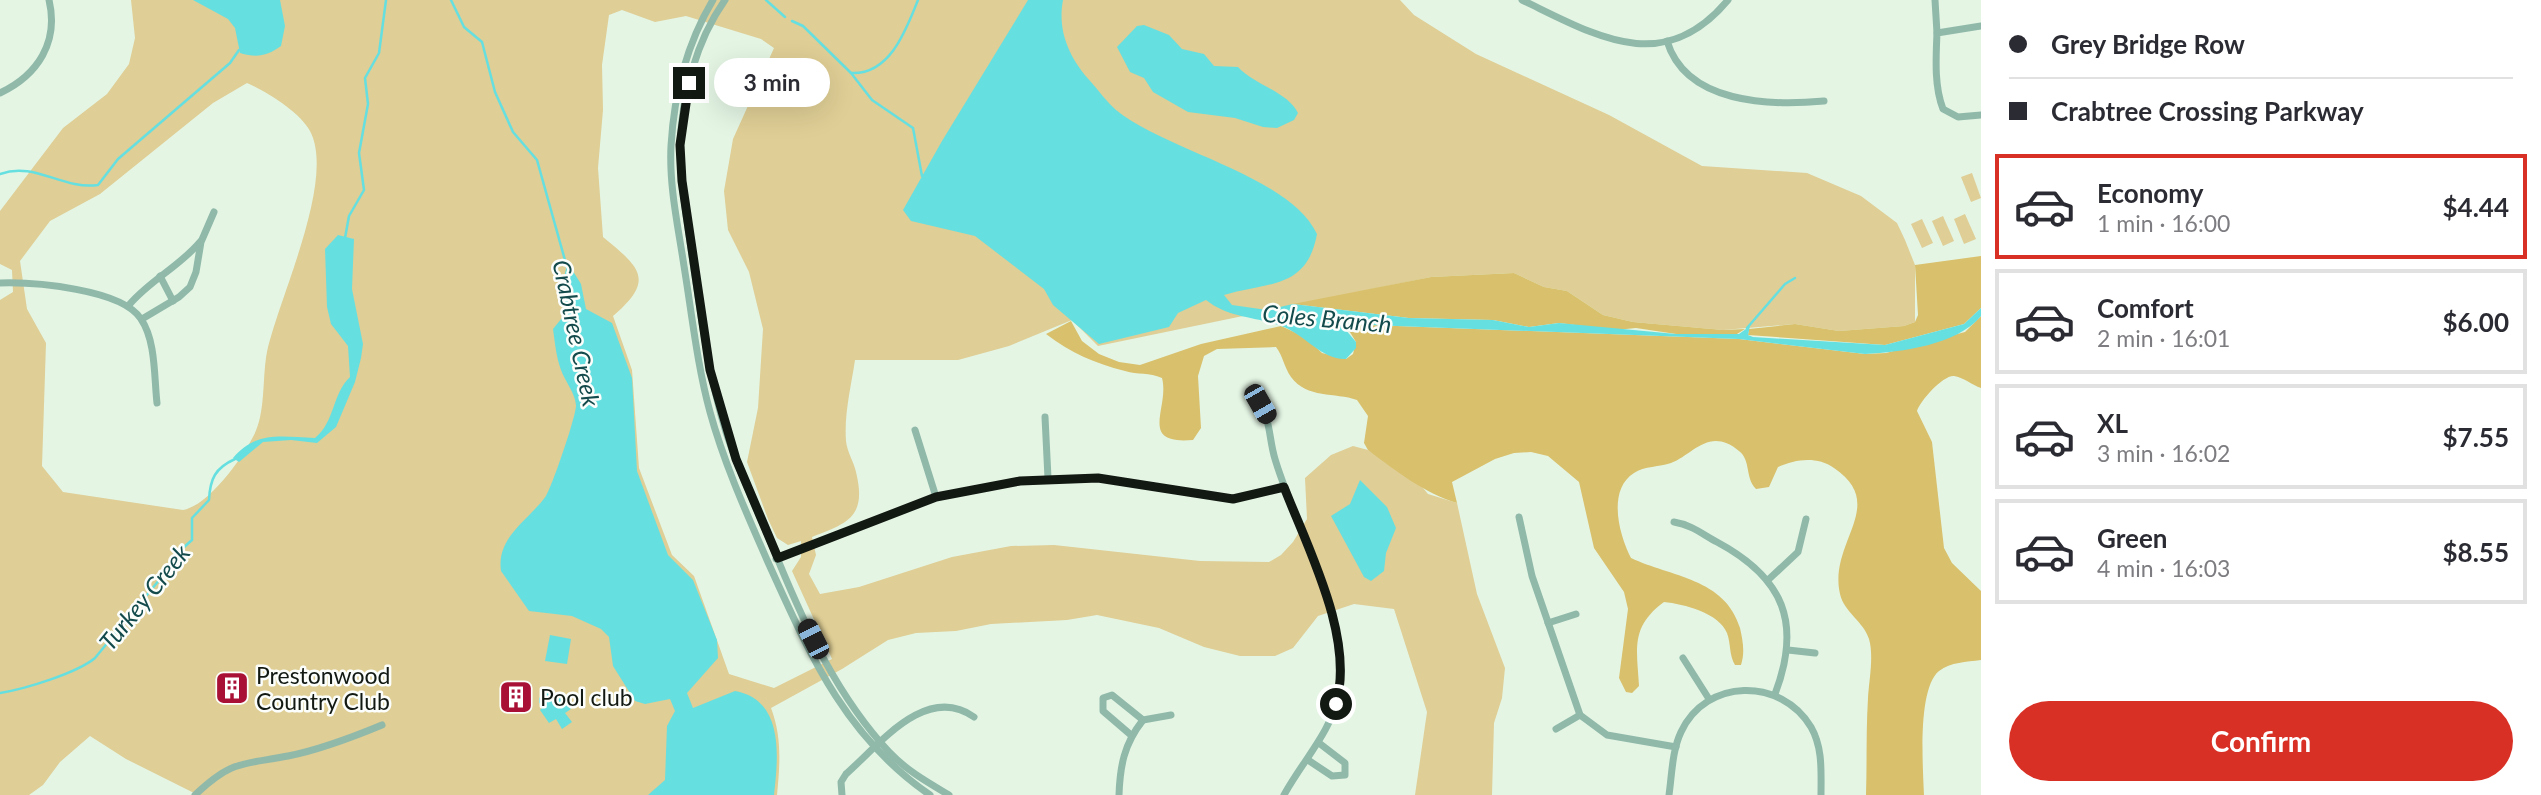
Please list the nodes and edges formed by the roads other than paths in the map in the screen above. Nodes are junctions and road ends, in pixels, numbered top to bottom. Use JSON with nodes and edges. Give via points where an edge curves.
{"nodes":[{"id":1,"x":49,"y":0,"type":"edge"},
{"id":2,"x":713,"y":0,"type":"edge"},
{"id":3,"x":725,"y":0,"type":"edge"},
{"id":4,"x":1522,"y":0,"type":"edge"},
{"id":5,"x":1728,"y":0,"type":"edge"},
{"id":6,"x":1935,"y":0,"type":"edge"},
{"id":7,"x":1981,"y":26,"type":"edge"},
{"id":8,"x":1937,"y":33,"type":"junction"},
{"id":9,"x":1667,"y":41,"type":"junction"},
{"id":10,"x":0,"y":93,"type":"edge"},
{"id":11,"x":1824,"y":101,"type":"dead end"},
{"id":12,"x":1981,"y":115,"type":"edge"},
{"id":13,"x":214,"y":212,"type":"dead end"},
{"id":14,"x":201,"y":242,"type":"junction"},
{"id":15,"x":160,"y":276,"type":"junction"},
{"id":16,"x":0,"y":283,"type":"edge"},
{"id":17,"x":173,"y":301,"type":"junction"},
{"id":18,"x":129,"y":305,"type":"junction"},
{"id":19,"x":142,"y":319,"type":"junction"},
{"id":20,"x":157,"y":403,"type":"dead end"},
{"id":21,"x":1260,"y":404,"type":"dead end"},
{"id":22,"x":1045,"y":417,"type":"dead end"},
{"id":23,"x":915,"y":430,"type":"dead end"},
{"id":24,"x":1048,"y":478,"type":"junction"},
{"id":25,"x":1284,"y":487,"type":"junction"},
{"id":26,"x":936,"y":497,"type":"junction"},
{"id":27,"x":1519,"y":517,"type":"dead end"},
{"id":28,"x":1806,"y":519,"type":"dead end"},
{"id":29,"x":1674,"y":522,"type":"dead end"},
{"id":30,"x":778,"y":558,"type":"junction"},
{"id":31,"x":768,"y":562,"type":"junction"},
{"id":32,"x":1768,"y":580,"type":"junction"},
{"id":33,"x":1576,"y":614,"type":"dead end"},
{"id":34,"x":1548,"y":623,"type":"junction"},
{"id":35,"x":1788,"y":650,"type":"junction"},
{"id":36,"x":1815,"y":653,"type":"dead end"},
{"id":37,"x":1683,"y":658,"type":"dead end"},
{"id":38,"x":1774,"y":694,"type":"junction"},
{"id":39,"x":1709,"y":699,"type":"junction"},
{"id":40,"x":1171,"y":715,"type":"dead end"},
{"id":41,"x":1580,"y":715,"type":"junction"},
{"id":42,"x":974,"y":717,"type":"dead end"},
{"id":43,"x":1143,"y":720,"type":"junction"},
{"id":44,"x":382,"y":726,"type":"dead end"},
{"id":45,"x":1556,"y":729,"type":"dead end"},
{"id":46,"x":1131,"y":735,"type":"junction"},
{"id":47,"x":1319,"y":743,"type":"junction"},
{"id":48,"x":878,"y":746,"type":"junction"},
{"id":49,"x":1676,"y":747,"type":"junction"},
{"id":50,"x":1308,"y":760,"type":"junction"},
{"id":51,"x":195,"y":795,"type":"edge"},
{"id":52,"x":842,"y":795,"type":"edge"},
{"id":53,"x":930,"y":795,"type":"edge"},
{"id":54,"x":949,"y":795,"type":"edge"},
{"id":55,"x":1119,"y":795,"type":"edge"},
{"id":56,"x":1284,"y":795,"type":"edge"},
{"id":57,"x":1669,"y":795,"type":"edge"},
{"id":58,"x":1821,"y":795,"type":"edge"}],
"edges":[{"from":1,"to":10,"type":"street","via":[[52,31],[45,53],[27,77]]},
{"from":2,"to":31,"type":"street","via":[[680,79],[672,136],[673,193],[695,344],[710,411]]},
{"from":3,"to":30,"type":"street","via":[[705,34],[689,83],[680,145],[682,181],[710,370],[736,459]]},
{"from":4,"to":9,"type":"street","via":[[1607,40]]},
{"from":5,"to":9,"type":"street","via":[[1697,27]]},
{"from":6,"to":8,"type":"street"},
{"from":7,"to":8,"type":"street"},
{"from":8,"to":12,"type":"street","via":[[1943,109],[1958,117]]},
{"from":9,"to":11,"type":"street","via":[[1675,61],[1690,75],[1730,97]]},
{"from":13,"to":14,"type":"street"},
{"from":14,"to":15,"type":"street"},
{"from":14,"to":17,"type":"street","via":[[192,282]]},
{"from":15,"to":17,"type":"street"},
{"from":15,"to":18,"type":"street"},
{"from":16,"to":18,"type":"street","via":[[87,292]]},
{"from":17,"to":19,"type":"street"},
{"from":18,"to":19,"type":"street"},
{"from":19,"to":20,"type":"street","via":[[150,343]]},
{"from":21,"to":25,"type":"street","via":[[1268,417]]},
{"from":22,"to":24,"type":"street"},
{"from":23,"to":26,"type":"street"},
{"from":24,"to":25,"type":"street","via":[[1107,479],[1233,499]]},
{"from":24,"to":26,"type":"street"},
{"from":25,"to":47,"type":"street","via":[[1341,651],[1338,696]]},
{"from":26,"to":30,"type":"street"},
{"from":27,"to":34,"type":"street"},
{"from":28,"to":32,"type":"street","via":[[1798,552]]},
{"from":29,"to":32,"type":"street","via":[[1696,528],[1742,556]]},
{"from":30,"to":31,"type":"street"},
{"from":30,"to":48,"type":"street","via":[[828,668]]},
{"from":31,"to":48,"type":"street","via":[[819,673]]},
{"from":32,"to":35,"type":"street","via":[[1782,610]]},
{"from":33,"to":34,"type":"street"},
{"from":34,"to":41,"type":"street"},
{"from":35,"to":36,"type":"street"},
{"from":35,"to":38,"type":"street"},
{"from":37,"to":39,"type":"street"},
{"from":38,"to":39,"type":"street","via":[[1744,690]]},
{"from":38,"to":58,"type":"street","via":[[1796,709],[1815,734]]},
{"from":39,"to":49,"type":"street","via":[[1687,721]]},
{"from":40,"to":43,"type":"street"},
{"from":41,"to":45,"type":"street"},
{"from":41,"to":49,"type":"street","via":[[1607,735]]},
{"from":42,"to":48,"type":"street","via":[[956,706],[932,709],[906,721]]},
{"from":43,"to":46,"type":"street"},
{"from":43,"to":46,"type":"street","via":[[1112,695],[1103,698],[1103,711]]},
{"from":44,"to":51,"type":"street","via":[[288,756],[239,763],[216,775]]},
{"from":46,"to":55,"type":"street","via":[[1122,759]]},
{"from":47,"to":50,"type":"street"},
{"from":47,"to":50,"type":"street","via":[[1345,763],[1345,775],[1332,776]]},
{"from":48,"to":52,"type":"street","via":[[846,775],[841,782]]},
{"from":48,"to":53,"type":"street"},
{"from":48,"to":54,"type":"street"},
{"from":49,"to":57,"type":"street"},
{"from":50,"to":56,"type":"street"}]}
